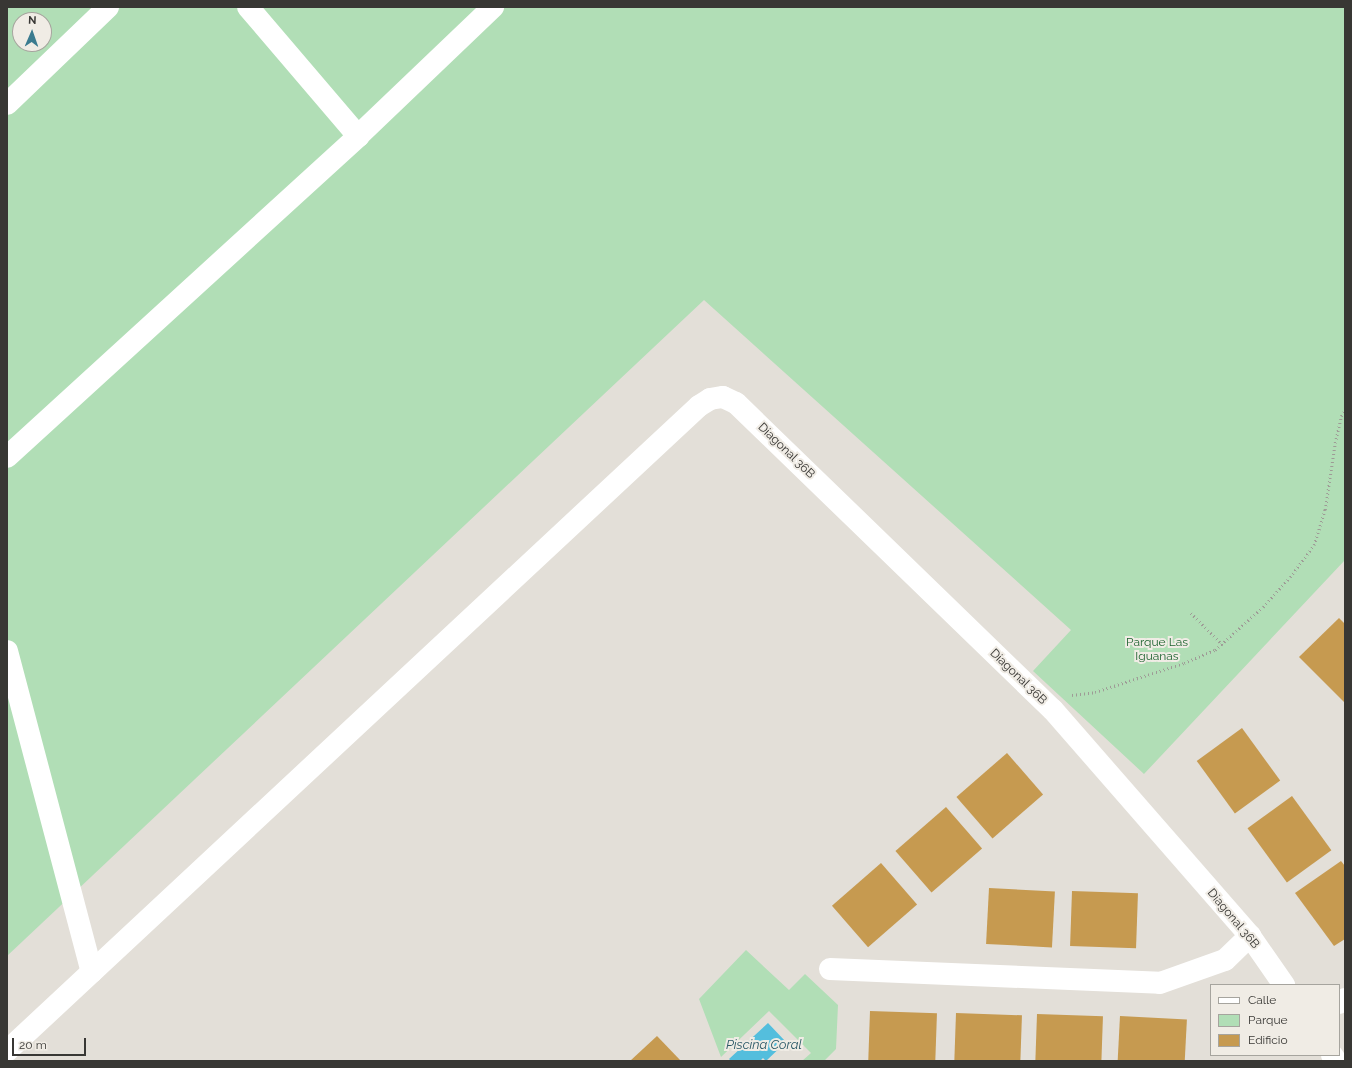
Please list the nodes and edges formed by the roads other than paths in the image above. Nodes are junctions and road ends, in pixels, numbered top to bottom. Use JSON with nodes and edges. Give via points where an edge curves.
{"nodes":[{"id":1,"x":108,"y":7,"type":"edge"},
{"id":2,"x":248,"y":7,"type":"edge"},
{"id":3,"x":493,"y":7,"type":"edge"},
{"id":4,"x":7,"y":104,"type":"edge"},
{"id":5,"x":358,"y":136,"type":"junction"},
{"id":6,"x":7,"y":457,"type":"edge"},
{"id":7,"x":7,"y":650,"type":"edge"},
{"id":8,"x":1250,"y":936,"type":"junction"},
{"id":9,"x":830,"y":970,"type":"dead end"},
{"id":10,"x":92,"y":972,"type":"junction"},
{"id":11,"x":1283,"y":984,"type":"edge"},
{"id":12,"x":7,"y":1051,"type":"edge"}],
"edges":[{"from":1,"to":4,"type":"street"},
{"from":2,"to":5,"type":"street"},
{"from":3,"to":5,"type":"street"},
{"from":5,"to":6,"type":"street"},
{"from":7,"to":10,"type":"street"},
{"from":8,"to":9,"type":"street","via":[[1225,960],[1160,983]]},
{"from":8,"to":10,"type":"street","name":"Diagonal 36B","via":[[1053,710],[736,403],[723,397],[710,399],[698,406]]},
{"from":8,"to":11,"type":"street","name":"Diagonal 36B"},
{"from":10,"to":12,"type":"street"}]}
